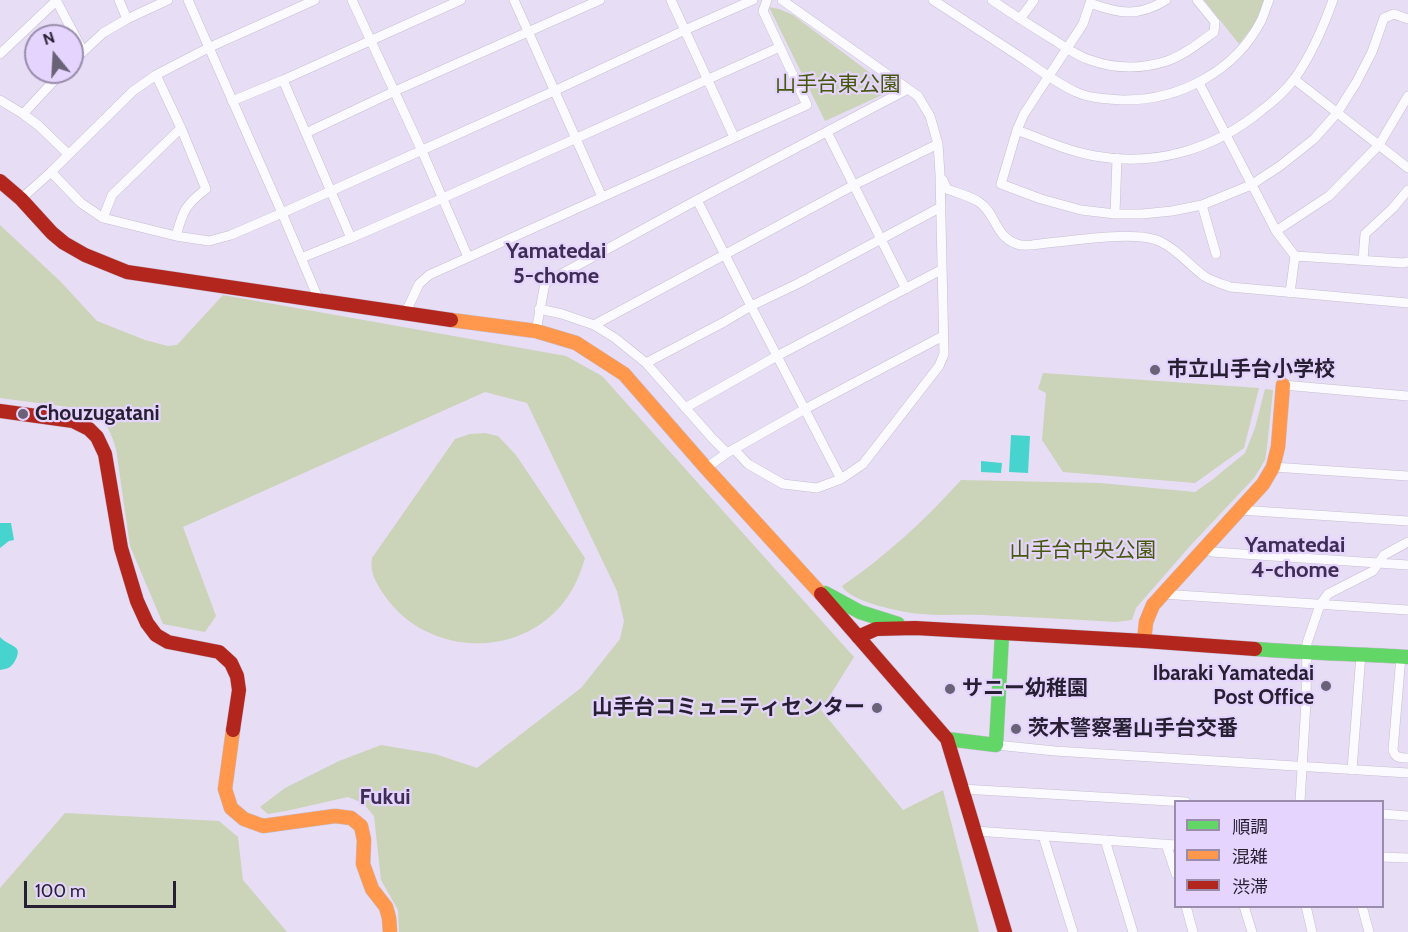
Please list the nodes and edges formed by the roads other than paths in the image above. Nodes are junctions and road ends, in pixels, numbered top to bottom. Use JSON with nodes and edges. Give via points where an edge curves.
{"nodes":[{"id":1,"x":119,"y":0,"type":"edge"},
{"id":2,"x":168,"y":0,"type":"edge"},
{"id":3,"x":188,"y":0,"type":"edge"},
{"id":4,"x":315,"y":0,"type":"edge"},
{"id":5,"x":352,"y":0,"type":"edge"},
{"id":6,"x":461,"y":0,"type":"edge"},
{"id":7,"x":514,"y":0,"type":"edge"},
{"id":8,"x":600,"y":0,"type":"edge"},
{"id":9,"x":671,"y":0,"type":"edge"},
{"id":10,"x":753,"y":0,"type":"edge"},
{"id":11,"x":767,"y":0,"type":"edge"},
{"id":12,"x":782,"y":0,"type":"edge"},
{"id":13,"x":933,"y":0,"type":"edge"},
{"id":14,"x":992,"y":0,"type":"edge"},
{"id":15,"x":1034,"y":0,"type":"edge"},
{"id":16,"x":1166,"y":0,"type":"edge"},
{"id":17,"x":1197,"y":0,"type":"edge"},
{"id":18,"x":1269,"y":0,"type":"edge"},
{"id":19,"x":1333,"y":0,"type":"edge"},
{"id":20,"x":56,"y":1,"type":"edge"},
{"id":21,"x":1091,"y":2,"type":"edge"},
{"id":22,"x":126,"y":19,"type":"junction"},
{"id":23,"x":1020,"y":19,"type":"junction"},
{"id":24,"x":1408,"y":19,"type":"edge"},
{"id":25,"x":68,"y":24,"type":"edge"},
{"id":26,"x":685,"y":30,"type":"junction"},
{"id":27,"x":528,"y":31,"type":"junction"},
{"id":28,"x":371,"y":40,"type":"junction"},
{"id":29,"x":780,"y":47,"type":"junction"},
{"id":30,"x":208,"y":48,"type":"junction"},
{"id":31,"x":1067,"y":48,"type":"junction"},
{"id":32,"x":84,"y":50,"type":"edge"},
{"id":33,"x":0,"y":54,"type":"edge"},
{"id":34,"x":156,"y":75,"type":"junction"},
{"id":35,"x":1050,"y":76,"type":"junction"},
{"id":36,"x":708,"y":79,"type":"junction"},
{"id":37,"x":1294,"y":79,"type":"junction"},
{"id":38,"x":283,"y":80,"type":"junction"},
{"id":39,"x":1198,"y":83,"type":"junction"},
{"id":40,"x":51,"y":84,"type":"edge"},
{"id":41,"x":908,"y":89,"type":"junction"},
{"id":42,"x":395,"y":92,"type":"junction"},
{"id":43,"x":554,"y":92,"type":"junction"},
{"id":44,"x":1408,"y":96,"type":"edge"},
{"id":45,"x":0,"y":100,"type":"edge"},
{"id":46,"x":232,"y":101,"type":"junction"},
{"id":47,"x":1337,"y":113,"type":"junction"},
{"id":48,"x":23,"y":114,"type":"junction"},
{"id":49,"x":181,"y":128,"type":"junction"},
{"id":50,"x":1017,"y":130,"type":"junction"},
{"id":51,"x":827,"y":132,"type":"junction"},
{"id":52,"x":306,"y":133,"type":"junction"},
{"id":53,"x":1226,"y":136,"type":"junction"},
{"id":54,"x":734,"y":137,"type":"junction"},
{"id":55,"x":575,"y":138,"type":"junction"},
{"id":56,"x":938,"y":144,"type":"junction"},
{"id":57,"x":1378,"y":145,"type":"junction"},
{"id":58,"x":422,"y":150,"type":"junction"},
{"id":59,"x":68,"y":154,"type":"junction"},
{"id":60,"x":1117,"y":158,"type":"junction"},
{"id":61,"x":1408,"y":168,"type":"edge"},
{"id":62,"x":51,"y":172,"type":"junction"},
{"id":63,"x":940,"y":174,"type":"junction"},
{"id":64,"x":0,"y":181,"type":"edge"},
{"id":65,"x":854,"y":185,"type":"junction"},
{"id":66,"x":1251,"y":185,"type":"junction"},
{"id":67,"x":1408,"y":190,"type":"edge"},
{"id":68,"x":330,"y":191,"type":"junction"},
{"id":69,"x":603,"y":197,"type":"junction"},
{"id":70,"x":442,"y":198,"type":"junction"},
{"id":71,"x":21,"y":199,"type":"junction"},
{"id":72,"x":697,"y":200,"type":"junction"},
{"id":73,"x":1202,"y":205,"type":"junction"},
{"id":74,"x":941,"y":207,"type":"junction"},
{"id":75,"x":282,"y":213,"type":"junction"},
{"id":76,"x":1115,"y":214,"type":"junction"},
{"id":77,"x":103,"y":218,"type":"junction"},
{"id":78,"x":1276,"y":231,"type":"junction"},
{"id":79,"x":176,"y":236,"type":"junction"},
{"id":80,"x":351,"y":238,"type":"junction"},
{"id":81,"x":882,"y":239,"type":"junction"},
{"id":82,"x":1216,"y":254,"type":"dead end"},
{"id":83,"x":725,"y":256,"type":"junction"},
{"id":84,"x":1295,"y":256,"type":"junction"},
{"id":85,"x":468,"y":257,"type":"junction"},
{"id":86,"x":301,"y":258,"type":"junction"},
{"id":87,"x":1363,"y":260,"type":"junction"},
{"id":88,"x":1408,"y":262,"type":"edge"},
{"id":89,"x":941,"y":270,"type":"junction"},
{"id":90,"x":906,"y":289,"type":"junction"},
{"id":91,"x":1290,"y":293,"type":"junction"},
{"id":92,"x":319,"y":300,"type":"junction"},
{"id":93,"x":1408,"y":303,"type":"edge"},
{"id":94,"x":751,"y":306,"type":"junction"},
{"id":95,"x":539,"y":309,"type":"junction"},
{"id":96,"x":405,"y":314,"type":"junction"},
{"id":97,"x":594,"y":326,"type":"junction"},
{"id":98,"x":536,"y":331,"type":"junction"},
{"id":99,"x":943,"y":336,"type":"junction"},
{"id":100,"x":777,"y":356,"type":"junction"},
{"id":101,"x":646,"y":363,"type":"junction"},
{"id":102,"x":1283,"y":385,"type":"joint"},
{"id":103,"x":1408,"y":396,"type":"edge"},
{"id":104,"x":685,"y":408,"type":"junction"},
{"id":105,"x":805,"y":409,"type":"junction"},
{"id":106,"x":0,"y":411,"type":"edge"},
{"id":107,"x":730,"y":451,"type":"junction"},
{"id":108,"x":1273,"y":467,"type":"junction"},
{"id":109,"x":705,"y":468,"type":"junction"},
{"id":110,"x":1408,"y":476,"type":"edge"},
{"id":111,"x":841,"y":479,"type":"junction"},
{"id":112,"x":1239,"y":510,"type":"junction"},
{"id":113,"x":1408,"y":521,"type":"edge"},
{"id":114,"x":1408,"y":542,"type":"edge"},
{"id":115,"x":1204,"y":548,"type":"junction"},
{"id":116,"x":1377,"y":563,"type":"junction"},
{"id":117,"x":1408,"y":565,"type":"edge"},
{"id":118,"x":814,"y":586,"type":"junction"},
{"id":119,"x":1162,"y":594,"type":"junction"},
{"id":120,"x":1320,"y":605,"type":"junction"},
{"id":121,"x":1408,"y":610,"type":"edge"},
{"id":122,"x":915,"y":628,"type":"junction"},
{"id":123,"x":1002,"y":634,"type":"junction"},
{"id":124,"x":858,"y":637,"type":"junction"},
{"id":125,"x":1144,"y":641,"type":"junction"},
{"id":126,"x":1306,"y":653,"type":"junction"},
{"id":127,"x":1361,"y":654,"type":"junction"},
{"id":128,"x":1405,"y":656,"type":"edge"},
{"id":129,"x":1403,"y":684,"type":"edge"},
{"id":130,"x":947,"y":740,"type":"junction"},
{"id":131,"x":996,"y":745,"type":"junction"},
{"id":132,"x":1408,"y":758,"type":"edge"},
{"id":133,"x":1302,"y":766,"type":"junction"},
{"id":134,"x":1352,"y":770,"type":"junction"},
{"id":135,"x":1408,"y":773,"type":"edge"},
{"id":136,"x":962,"y":789,"type":"junction"},
{"id":137,"x":1174,"y":800,"type":"edge"},
{"id":138,"x":1300,"y":800,"type":"edge"},
{"id":139,"x":1384,"y":814,"type":"edge"},
{"id":140,"x":1408,"y":816,"type":"edge"},
{"id":141,"x":975,"y":831,"type":"junction"},
{"id":142,"x":1043,"y":836,"type":"junction"},
{"id":143,"x":1105,"y":840,"type":"junction"},
{"id":144,"x":1171,"y":844,"type":"edge"},
{"id":145,"x":1384,"y":857,"type":"edge"},
{"id":146,"x":1408,"y":859,"type":"edge"},
{"id":147,"x":1174,"y":862,"type":"edge"},
{"id":148,"x":1187,"y":908,"type":"edge"},
{"id":149,"x":1245,"y":908,"type":"edge"},
{"id":150,"x":1306,"y":908,"type":"edge"},
{"id":151,"x":1363,"y":908,"type":"edge"},
{"id":152,"x":390,"y":932,"type":"edge"},
{"id":153,"x":1005,"y":932,"type":"edge"},
{"id":154,"x":1073,"y":932,"type":"edge"},
{"id":155,"x":1133,"y":932,"type":"edge"},
{"id":156,"x":1193,"y":932,"type":"edge"},
{"id":157,"x":1252,"y":932,"type":"edge"},
{"id":158,"x":1312,"y":932,"type":"edge"},
{"id":159,"x":1369,"y":932,"type":"edge"}],
"edges":[{"from":1,"to":22,"type":"street"},
{"from":2,"to":22,"type":"street"},
{"from":3,"to":30,"type":"street"},
{"from":4,"to":30,"type":"street"},
{"from":5,"to":28,"type":"street"},
{"from":6,"to":28,"type":"street"},
{"from":7,"to":27,"type":"street"},
{"from":8,"to":27,"type":"street"},
{"from":9,"to":26,"type":"street"},
{"from":10,"to":26,"type":"street"},
{"from":11,"to":29,"type":"street","via":[[763,11]]},
{"from":12,"to":41,"type":"street"},
{"from":13,"to":35,"type":"street"},
{"from":14,"to":23,"type":"street"},
{"from":15,"to":23,"type":"street"},
{"from":16,"to":21,"type":"street","via":[[1140,12],[1107,9]]},
{"from":17,"to":31,"type":"street","via":[[1215,22],[1214,32],[1166,61],[1130,68],[1088,60]]},
{"from":18,"to":39,"type":"street","via":[[1261,21],[1243,47]]},
{"from":19,"to":37,"type":"street","via":[[1315,47]]},
{"from":20,"to":25,"type":"street"},
{"from":20,"to":33,"type":"street"},
{"from":21,"to":31,"type":"street","via":[[1083,24]]},
{"from":22,"to":32,"type":"street","via":[[102,33]]},
{"from":23,"to":31,"type":"street"},
{"from":24,"to":47,"type":"street","via":[[1394,14],[1384,18],[1372,52]]},
{"from":26,"to":36,"type":"street"},
{"from":26,"to":43,"type":"street"},
{"from":27,"to":42,"type":"street"},
{"from":27,"to":43,"type":"street"},
{"from":28,"to":38,"type":"street"},
{"from":28,"to":42,"type":"street"},
{"from":29,"to":36,"type":"street"},
{"from":29,"to":54,"type":"street","via":[[807,105]]},
{"from":30,"to":34,"type":"street"},
{"from":30,"to":46,"type":"street"},
{"from":31,"to":35,"type":"street"},
{"from":34,"to":49,"type":"street"},
{"from":34,"to":59,"type":"street","via":[[133,91]]},
{"from":35,"to":39,"type":"street","via":[[1076,92],[1105,99],[1137,100],[1174,93]]},
{"from":35,"to":50,"type":"street"},
{"from":36,"to":54,"type":"street"},
{"from":36,"to":55,"type":"street"},
{"from":37,"to":47,"type":"street"},
{"from":37,"to":53,"type":"street","via":[[1274,100]]},
{"from":38,"to":46,"type":"street"},
{"from":38,"to":52,"type":"street"},
{"from":39,"to":53,"type":"street"},
{"from":40,"to":48,"type":"street"},
{"from":41,"to":51,"type":"street"},
{"from":41,"to":56,"type":"street","via":[[918,96],[930,116]]},
{"from":42,"to":52,"type":"street"},
{"from":42,"to":58,"type":"street"},
{"from":43,"to":55,"type":"street"},
{"from":43,"to":58,"type":"street"},
{"from":44,"to":57,"type":"street"},
{"from":45,"to":48,"type":"street"},
{"from":46,"to":75,"type":"street"},
{"from":47,"to":57,"type":"street"},
{"from":47,"to":66,"type":"street","via":[[1314,139]]},
{"from":48,"to":59,"type":"street"},
{"from":49,"to":77,"type":"street","via":[[112,195]]},
{"from":49,"to":79,"type":"street","via":[[206,189],[183,211]]},
{"from":50,"to":60,"type":"street","via":[[1062,147]]},
{"from":50,"to":76,"type":"street","via":[[1001,184],[1081,210]]},
{"from":51,"to":65,"type":"street"},
{"from":51,"to":72,"type":"street"},
{"from":52,"to":68,"type":"street"},
{"from":53,"to":60,"type":"street","via":[[1165,156]]},
{"from":53,"to":66,"type":"street"},
{"from":54,"to":69,"type":"street"},
{"from":55,"to":69,"type":"street"},
{"from":55,"to":70,"type":"street"},
{"from":56,"to":63,"type":"street"},
{"from":56,"to":65,"type":"street"},
{"from":57,"to":61,"type":"street"},
{"from":57,"to":78,"type":"street","via":[[1329,196]]},
{"from":58,"to":68,"type":"street"},
{"from":58,"to":70,"type":"street"},
{"from":59,"to":62,"type":"street"},
{"from":60,"to":76,"type":"street"},
{"from":62,"to":71,"type":"street"},
{"from":62,"to":77,"type":"street"},
{"from":63,"to":74,"type":"street"},
{"from":63,"to":91,"type":"street","via":[[947,189],[980,202],[998,230],[1018,244],[1145,237],[1159,241],[1206,277],[1230,287]]},
{"from":64,"to":71,"type":"street"},
{"from":65,"to":81,"type":"street"},
{"from":65,"to":83,"type":"street"},
{"from":66,"to":73,"type":"street"},
{"from":66,"to":78,"type":"street"},
{"from":67,"to":87,"type":"street","via":[[1365,234]]},
{"from":68,"to":75,"type":"street"},
{"from":68,"to":80,"type":"street"},
{"from":69,"to":85,"type":"street"},
{"from":70,"to":80,"type":"street"},
{"from":70,"to":85,"type":"street"},
{"from":71,"to":92,"type":"street","via":[[64,243],[127,272]]},
{"from":72,"to":83,"type":"street"},
{"from":72,"to":95,"type":"street","via":[[545,283]]},
{"from":73,"to":76,"type":"street"},
{"from":73,"to":82,"type":"street"},
{"from":74,"to":81,"type":"street"},
{"from":74,"to":89,"type":"street"},
{"from":75,"to":79,"type":"street","via":[[209,241]]},
{"from":75,"to":86,"type":"street"},
{"from":77,"to":79,"type":"street"},
{"from":78,"to":84,"type":"street"},
{"from":80,"to":86,"type":"street"},
{"from":81,"to":90,"type":"street"},
{"from":81,"to":94,"type":"street"},
{"from":83,"to":94,"type":"street"},
{"from":83,"to":97,"type":"street"},
{"from":84,"to":87,"type":"street"},
{"from":84,"to":91,"type":"street"},
{"from":85,"to":96,"type":"street","via":[[429,275],[419,284]]},
{"from":86,"to":92,"type":"street"},
{"from":87,"to":88,"type":"street"},
{"from":89,"to":90,"type":"street"},
{"from":89,"to":99,"type":"street"},
{"from":90,"to":100,"type":"street"},
{"from":91,"to":93,"type":"street"},
{"from":92,"to":96,"type":"street"},
{"from":94,"to":100,"type":"street"},
{"from":94,"to":101,"type":"street"},
{"from":95,"to":97,"type":"street"},
{"from":95,"to":98,"type":"street"},
{"from":96,"to":98,"type":"street"},
{"from":97,"to":101,"type":"street"},
{"from":98,"to":109,"type":"street","via":[[576,343],[624,374]]},
{"from":99,"to":105,"type":"street"},
{"from":99,"to":111,"type":"street","via":[[944,354],[939,366],[863,464]]},
{"from":100,"to":104,"type":"street"},
{"from":100,"to":105,"type":"street"},
{"from":101,"to":104,"type":"street"},
{"from":102,"to":103,"type":"street"},
{"from":102,"to":108,"type":"street"},
{"from":104,"to":107,"type":"street"},
{"from":105,"to":107,"type":"street"},
{"from":105,"to":111,"type":"street"},
{"from":106,"to":152,"type":"street","via":[[73,421],[96,434],[105,454],[121,548],[147,623],[168,642],[219,652],[237,676],[239,690],[225,789],[231,808],[244,819],[263,826],[335,816],[351,818],[361,826],[363,864],[372,889],[386,907]]},
{"from":107,"to":109,"type":"street"},
{"from":107,"to":111,"type":"street","via":[[783,484],[817,488]]},
{"from":108,"to":110,"type":"street"},
{"from":108,"to":112,"type":"street"},
{"from":109,"to":118,"type":"street"},
{"from":112,"to":113,"type":"street"},
{"from":112,"to":115,"type":"street"},
{"from":114,"to":116,"type":"street"},
{"from":115,"to":116,"type":"street","via":[[1212,552]]},
{"from":115,"to":119,"type":"street"},
{"from":116,"to":117,"type":"street"},
{"from":116,"to":120,"type":"street","via":[[1373,571],[1328,594]]},
{"from":118,"to":122,"type":"street","via":[[848,607]]},
{"from":118,"to":124,"type":"street"},
{"from":119,"to":120,"type":"street"},
{"from":119,"to":125,"type":"street","via":[[1147,614]]},
{"from":120,"to":121,"type":"street"},
{"from":120,"to":126,"type":"street"},
{"from":122,"to":123,"type":"street"},
{"from":122,"to":124,"type":"street","via":[[876,629]]},
{"from":123,"to":125,"type":"street"},
{"from":123,"to":131,"type":"street"},
{"from":124,"to":130,"type":"street"},
{"from":125,"to":126,"type":"street"},
{"from":126,"to":127,"type":"street"},
{"from":126,"to":133,"type":"street"},
{"from":127,"to":128,"type":"street"},
{"from":127,"to":134,"type":"street"},
{"from":128,"to":129,"type":"street"},
{"from":129,"to":132,"type":"street","via":[[1393,750],[1399,758]]},
{"from":130,"to":131,"type":"street"},
{"from":130,"to":136,"type":"street"},
{"from":131,"to":133,"type":"street"},
{"from":133,"to":134,"type":"street"},
{"from":133,"to":138,"type":"street"},
{"from":134,"to":135,"type":"street"},
{"from":136,"to":137,"type":"street"},
{"from":136,"to":141,"type":"street"},
{"from":139,"to":140,"type":"street"},
{"from":141,"to":142,"type":"street"},
{"from":141,"to":153,"type":"street"},
{"from":142,"to":143,"type":"street"},
{"from":142,"to":154,"type":"street"},
{"from":143,"to":144,"type":"street"},
{"from":143,"to":155,"type":"street"},
{"from":144,"to":147,"type":"street"},
{"from":145,"to":146,"type":"street"},
{"from":148,"to":156,"type":"street"},
{"from":149,"to":157,"type":"street"},
{"from":150,"to":158,"type":"street"},
{"from":151,"to":159,"type":"street"}]}
